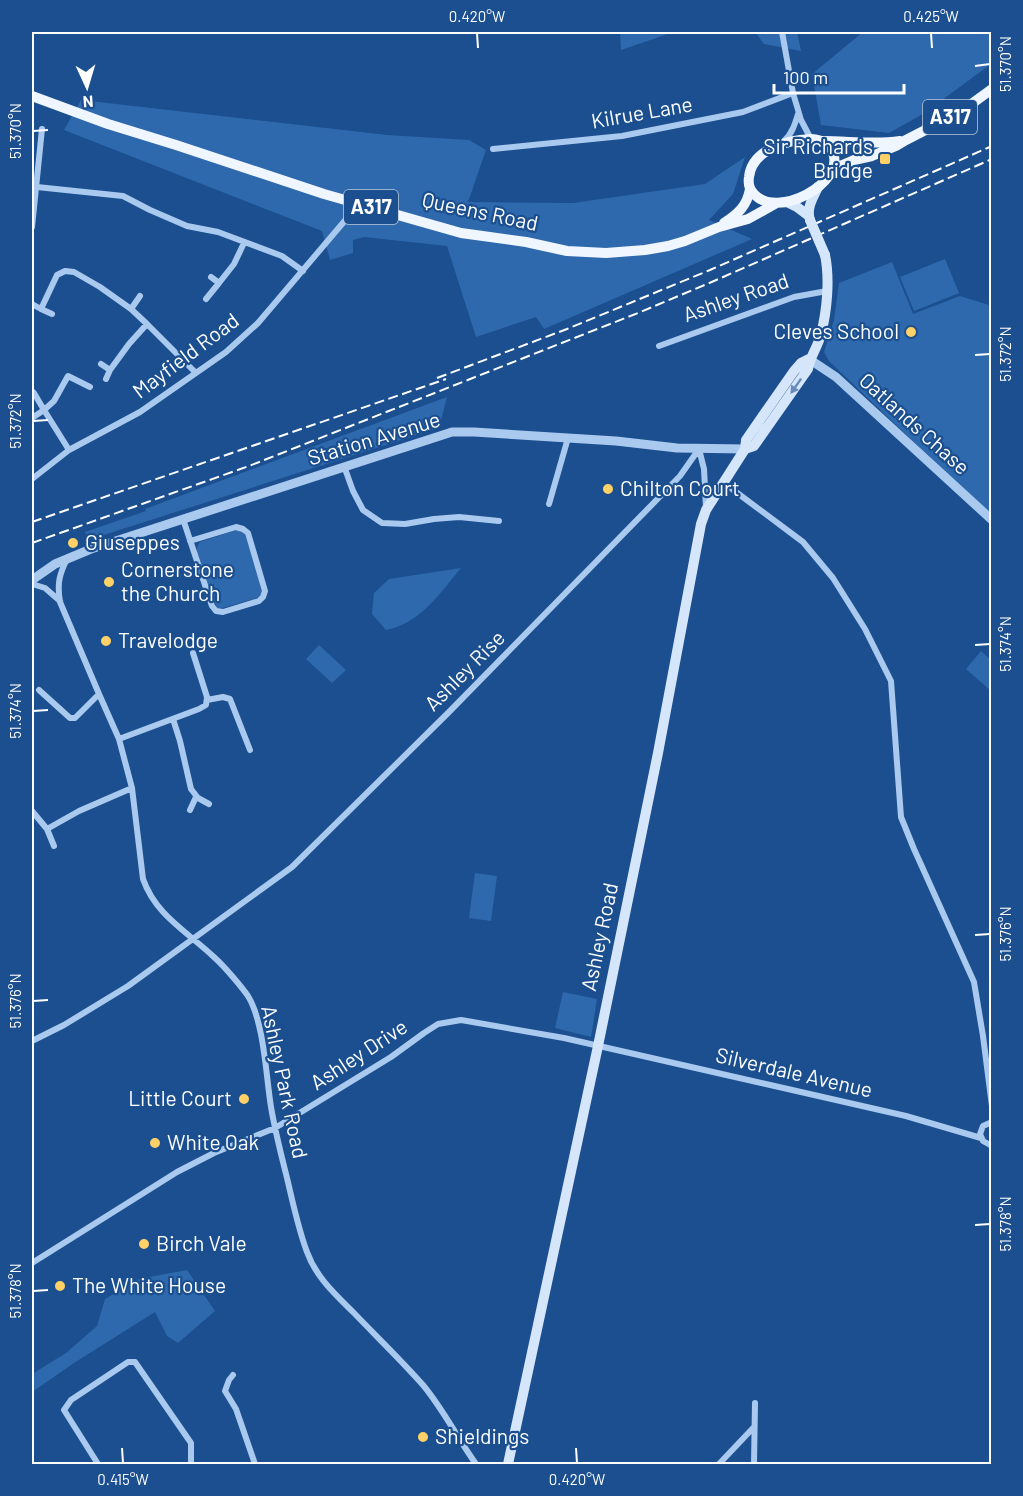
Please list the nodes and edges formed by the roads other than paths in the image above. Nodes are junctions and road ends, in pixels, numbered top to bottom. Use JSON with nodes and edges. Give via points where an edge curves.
{"nodes":[{"id":1,"x":783,"y":32,"type":"edge"},
{"id":2,"x":992,"y":89,"type":"edge"},
{"id":3,"x":793,"y":93,"type":"junction"},
{"id":4,"x":32,"y":96,"type":"edge"},
{"id":5,"x":798,"y":112,"type":"junction"},
{"id":6,"x":42,"y":129,"type":"dead end"},
{"id":7,"x":811,"y":139,"type":"junction"},
{"id":8,"x":906,"y":140,"type":"junction"},
{"id":9,"x":824,"y":141,"type":"junction"},
{"id":10,"x":781,"y":143,"type":"junction"},
{"id":11,"x":493,"y":149,"type":"dead end"},
{"id":12,"x":833,"y":169,"type":"junction"},
{"id":13,"x":37,"y":186,"type":"junction"},
{"id":14,"x":818,"y":187,"type":"junction"},
{"id":15,"x":750,"y":189,"type":"junction"},
{"id":16,"x":787,"y":202,"type":"junction"},
{"id":17,"x":360,"y":204,"type":"junction"},
{"id":18,"x":775,"y":204,"type":"junction"},
{"id":19,"x":810,"y":218,"type":"junction"},
{"id":20,"x":32,"y":227,"type":"edge"},
{"id":21,"x":718,"y":227,"type":"junction"},
{"id":22,"x":244,"y":243,"type":"junction"},
{"id":23,"x":303,"y":271,"type":"junction"},
{"id":24,"x":211,"y":277,"type":"dead end"},
{"id":25,"x":219,"y":283,"type":"junction"},
{"id":26,"x":827,"y":291,"type":"junction"},
{"id":27,"x":140,"y":296,"type":"dead end"},
{"id":28,"x":206,"y":299,"type":"dead end"},
{"id":29,"x":32,"y":304,"type":"edge"},
{"id":30,"x":41,"y":309,"type":"junction"},
{"id":31,"x":131,"y":309,"type":"junction"},
{"id":32,"x":52,"y":314,"type":"dead end"},
{"id":33,"x":147,"y":324,"type":"junction"},
{"id":34,"x":659,"y":345,"type":"dead end"},
{"id":35,"x":809,"y":359,"type":"junction"},
{"id":36,"x":101,"y":364,"type":"dead end"},
{"id":37,"x":110,"y":370,"type":"junction"},
{"id":38,"x":196,"y":373,"type":"junction"},
{"id":39,"x":106,"y":379,"type":"dead end"},
{"id":40,"x":90,"y":387,"type":"dead end"},
{"id":41,"x":32,"y":391,"type":"edge"},
{"id":42,"x":44,"y":410,"type":"junction"},
{"id":43,"x":32,"y":418,"type":"edge"},
{"id":44,"x":568,"y":438,"type":"junction"},
{"id":45,"x":699,"y":449,"type":"junction"},
{"id":46,"x":745,"y":449,"type":"junction"},
{"id":47,"x":69,"y":450,"type":"junction"},
{"id":48,"x":344,"y":466,"type":"junction"},
{"id":49,"x":32,"y":479,"type":"edge"},
{"id":50,"x":724,"y":483,"type":"junction"},
{"id":51,"x":549,"y":504,"type":"dead end"},
{"id":52,"x":706,"y":510,"type":"junction"},
{"id":53,"x":183,"y":519,"type":"junction"},
{"id":54,"x":992,"y":520,"type":"edge"},
{"id":55,"x":499,"y":521,"type":"dead end"},
{"id":56,"x":190,"y":541,"type":"junction"},
{"id":57,"x":67,"y":559,"type":"junction"},
{"id":58,"x":32,"y":582,"type":"edge"},
{"id":59,"x":60,"y":602,"type":"junction"},
{"id":60,"x":193,"y":653,"type":"dead end"},
{"id":61,"x":39,"y":690,"type":"dead end"},
{"id":62,"x":99,"y":694,"type":"junction"},
{"id":63,"x":207,"y":700,"type":"junction"},
{"id":64,"x":173,"y":719,"type":"junction"},
{"id":65,"x":119,"y":739,"type":"junction"},
{"id":66,"x":250,"y":750,"type":"dead end"},
{"id":67,"x":132,"y":788,"type":"junction"},
{"id":68,"x":196,"y":797,"type":"junction"},
{"id":69,"x":209,"y":804,"type":"dead end"},
{"id":70,"x":190,"y":810,"type":"dead end"},
{"id":71,"x":32,"y":811,"type":"edge"},
{"id":72,"x":47,"y":830,"type":"junction"},
{"id":73,"x":54,"y":846,"type":"dead end"},
{"id":74,"x":193,"y":939,"type":"junction"},
{"id":75,"x":32,"y":1041,"type":"edge"},
{"id":76,"x":598,"y":1047,"type":"junction"},
{"id":77,"x":992,"y":1106,"type":"edge"},
{"id":78,"x":992,"y":1122,"type":"edge"},
{"id":79,"x":275,"y":1128,"type":"junction"},
{"id":80,"x":981,"y":1138,"type":"junction"},
{"id":81,"x":992,"y":1146,"type":"edge"},
{"id":82,"x":32,"y":1263,"type":"edge"},
{"id":83,"x":233,"y":1375,"type":"dead end"},
{"id":84,"x":755,"y":1403,"type":"dead end"},
{"id":85,"x":755,"y":1426,"type":"junction"},
{"id":86,"x":512,"y":1442,"type":"junction"},
{"id":87,"x":470,"y":1457,"type":"junction"},
{"id":88,"x":98,"y":1464,"type":"edge"},
{"id":89,"x":191,"y":1464,"type":"edge"},
{"id":90,"x":255,"y":1464,"type":"edge"},
{"id":91,"x":476,"y":1464,"type":"edge"},
{"id":92,"x":482,"y":1464,"type":"edge"},
{"id":93,"x":500,"y":1464,"type":"edge"},
{"id":94,"x":508,"y":1464,"type":"edge"},
{"id":95,"x":719,"y":1464,"type":"edge"},
{"id":96,"x":754,"y":1464,"type":"edge"}],
"edges":[{"from":1,"to":3,"type":"street"},
{"from":2,"to":8,"type":"main road","number":"A317"},
{"from":3,"to":5,"type":"street"},
{"from":3,"to":11,"type":"street","name":"Kilrue Lane","via":[[742,112],[622,136]]},
{"from":4,"to":17,"type":"main road","name":"Queens Road","number":"A317"},
{"from":5,"to":7,"type":"street"},
{"from":5,"to":10,"type":"street","via":[[793,129]]},
{"from":6,"to":13,"type":"street"},
{"from":7,"to":9,"type":"main road"},
{"from":7,"to":10,"type":"main road"},
{"from":8,"to":9,"type":"main road","number":"A317"},
{"from":8,"to":12,"type":"main road","number":"A317"},
{"from":9,"to":12,"type":"main road","via":[[833,151]]},
{"from":10,"to":15,"type":"main road","via":[[754,162],[749,173]]},
{"from":12,"to":14,"type":"main road"},
{"from":13,"to":20,"type":"street"},
{"from":13,"to":22,"type":"street","via":[[123,196],[187,226],[218,232]]},
{"from":14,"to":16,"type":"main road"},
{"from":14,"to":19,"type":"main road","via":[[810,203]]},
{"from":15,"to":18,"type":"main road","via":[[766,203]]},
{"from":15,"to":21,"type":"main road","name":"Queens Road","number":"A317","via":[[743,208]]},
{"from":16,"to":18,"type":"main road"},
{"from":16,"to":19,"type":"main road"},
{"from":17,"to":21,"type":"main road","name":"Queens Road","number":"A317","via":[[461,233],[579,252],[668,246]]},
{"from":17,"to":23,"type":"street","name":"Mayfield Road"},
{"from":18,"to":21,"type":"main road","name":"Queens Road","number":"A317","via":[[748,219]]},
{"from":19,"to":26,"type":"main road","name":"Ashley Road","bridge":true,"via":[[828,267]]},
{"from":22,"to":23,"type":"street","via":[[282,256]]},
{"from":22,"to":25,"type":"street"},
{"from":23,"to":38,"type":"street","name":"Mayfield Road","via":[[258,323]]},
{"from":24,"to":25,"type":"street"},
{"from":25,"to":28,"type":"street"},
{"from":26,"to":34,"type":"street","name":"Ashley Road","via":[[794,297]]},
{"from":26,"to":35,"type":"main road","name":"Ashley Road","via":[[821,336]]},
{"from":27,"to":31,"type":"street"},
{"from":29,"to":30,"type":"street"},
{"from":30,"to":31,"type":"street","via":[[57,275],[65,271],[74,272]]},
{"from":30,"to":32,"type":"street"},
{"from":31,"to":33,"type":"street"},
{"from":33,"to":37,"type":"street"},
{"from":33,"to":38,"type":"street"},
{"from":35,"to":46,"type":"main road","name":"Ashley Road","via":[[808,369],[754,446]]},
{"from":35,"to":54,"type":"street","name":"Oatlands Chase","via":[[836,378]]},
{"from":36,"to":37,"type":"street"},
{"from":37,"to":39,"type":"street"},
{"from":38,"to":47,"type":"street","name":"Mayfield Road","via":[[140,412]]},
{"from":40,"to":42,"type":"street","via":[[68,376]]},
{"from":41,"to":42,"type":"street"},
{"from":42,"to":43,"type":"street"},
{"from":42,"to":47,"type":"street"},
{"from":44,"to":45,"type":"street","name":"Station Avenue"},
{"from":44,"to":48,"type":"street","name":"Station Avenue","via":[[452,432]]},
{"from":44,"to":51,"type":"street"},
{"from":45,"to":46,"type":"street","name":"Station Avenue"},
{"from":45,"to":52,"type":"street"},
{"from":45,"to":74,"type":"street","name":"Ashley Rise","via":[[680,476],[292,867]]},
{"from":46,"to":50,"type":"main road","name":"Ashley Road"},
{"from":47,"to":49,"type":"street","name":"Mayfield Road"},
{"from":48,"to":53,"type":"street","name":"Station Avenue"},
{"from":48,"to":55,"type":"street","via":[[363,510],[382,523],[459,518]]},
{"from":50,"to":52,"type":"main road","name":"Ashley Road"},
{"from":50,"to":77,"type":"street","via":[[803,542],[865,629],[891,681],[901,817],[974,982]]},
{"from":52,"to":76,"type":"main road","name":"Ashley Road","via":[[696,543]]},
{"from":53,"to":56,"type":"street"},
{"from":53,"to":57,"type":"street","name":"Station Avenue"},
{"from":56,"to":56,"type":"street","via":[[236,527],[243,529],[248,533],[265,591],[263,597],[216,611]]},
{"from":57,"to":58,"type":"street","name":"Station Avenue"},
{"from":57,"to":59,"type":"street","name":"Ashley Park Road","via":[[60,573]]},
{"from":58,"to":59,"type":"street"},
{"from":59,"to":62,"type":"street","name":"Ashley Park Road"},
{"from":60,"to":63,"type":"street"},
{"from":61,"to":62,"type":"street","via":[[70,718],[75,718]]},
{"from":62,"to":65,"type":"street","name":"Ashley Park Road"},
{"from":63,"to":64,"type":"street","via":[[199,709]]},
{"from":63,"to":66,"type":"street","via":[[230,699]]},
{"from":64,"to":65,"type":"street"},
{"from":64,"to":68,"type":"street"},
{"from":65,"to":67,"type":"street","name":"Ashley Park Road"},
{"from":67,"to":72,"type":"street"},
{"from":67,"to":74,"type":"street","name":"Ashley Park Road","via":[[147,891],[168,918]]},
{"from":68,"to":69,"type":"street"},
{"from":68,"to":70,"type":"street"},
{"from":71,"to":72,"type":"street"},
{"from":72,"to":73,"type":"street"},
{"from":74,"to":75,"type":"street","name":"Ashley Rise","via":[[128,986]]},
{"from":74,"to":79,"type":"street","name":"Ashley Park Road","via":[[217,959],[255,1012]]},
{"from":76,"to":79,"type":"street","name":"Ashley Drive","via":[[460,1020],[438,1024]]},
{"from":76,"to":80,"type":"street","name":"Silverdale Avenue","via":[[906,1116]]},
{"from":76,"to":86,"type":"main road","name":"Ashley Road"},
{"from":78,"to":80,"type":"street","via":[[983,1126]]},
{"from":79,"to":82,"type":"street","name":"Ashley Drive","via":[[186,1167]]},
{"from":79,"to":87,"type":"street","name":"Ashley Park Road","via":[[297,1222],[313,1266],[424,1387]]},
{"from":80,"to":81,"type":"street","name":"Silverdale Avenue"},
{"from":83,"to":90,"type":"street","via":[[225,1391],[236,1409]]},
{"from":84,"to":85,"type":"street"},
{"from":85,"to":95,"type":"street"},
{"from":85,"to":96,"type":"street"},
{"from":86,"to":93,"type":"main road","name":"Ashley Road"},
{"from":86,"to":94,"type":"main road","name":"Ashley Road"},
{"from":87,"to":91,"type":"street","name":"Ashley Park Road"},
{"from":87,"to":92,"type":"street","name":"Ashley Park Road"},
{"from":88,"to":89,"type":"street","via":[[64,1410],[70,1400],[128,1362],[135,1362],[191,1443]]}]}
